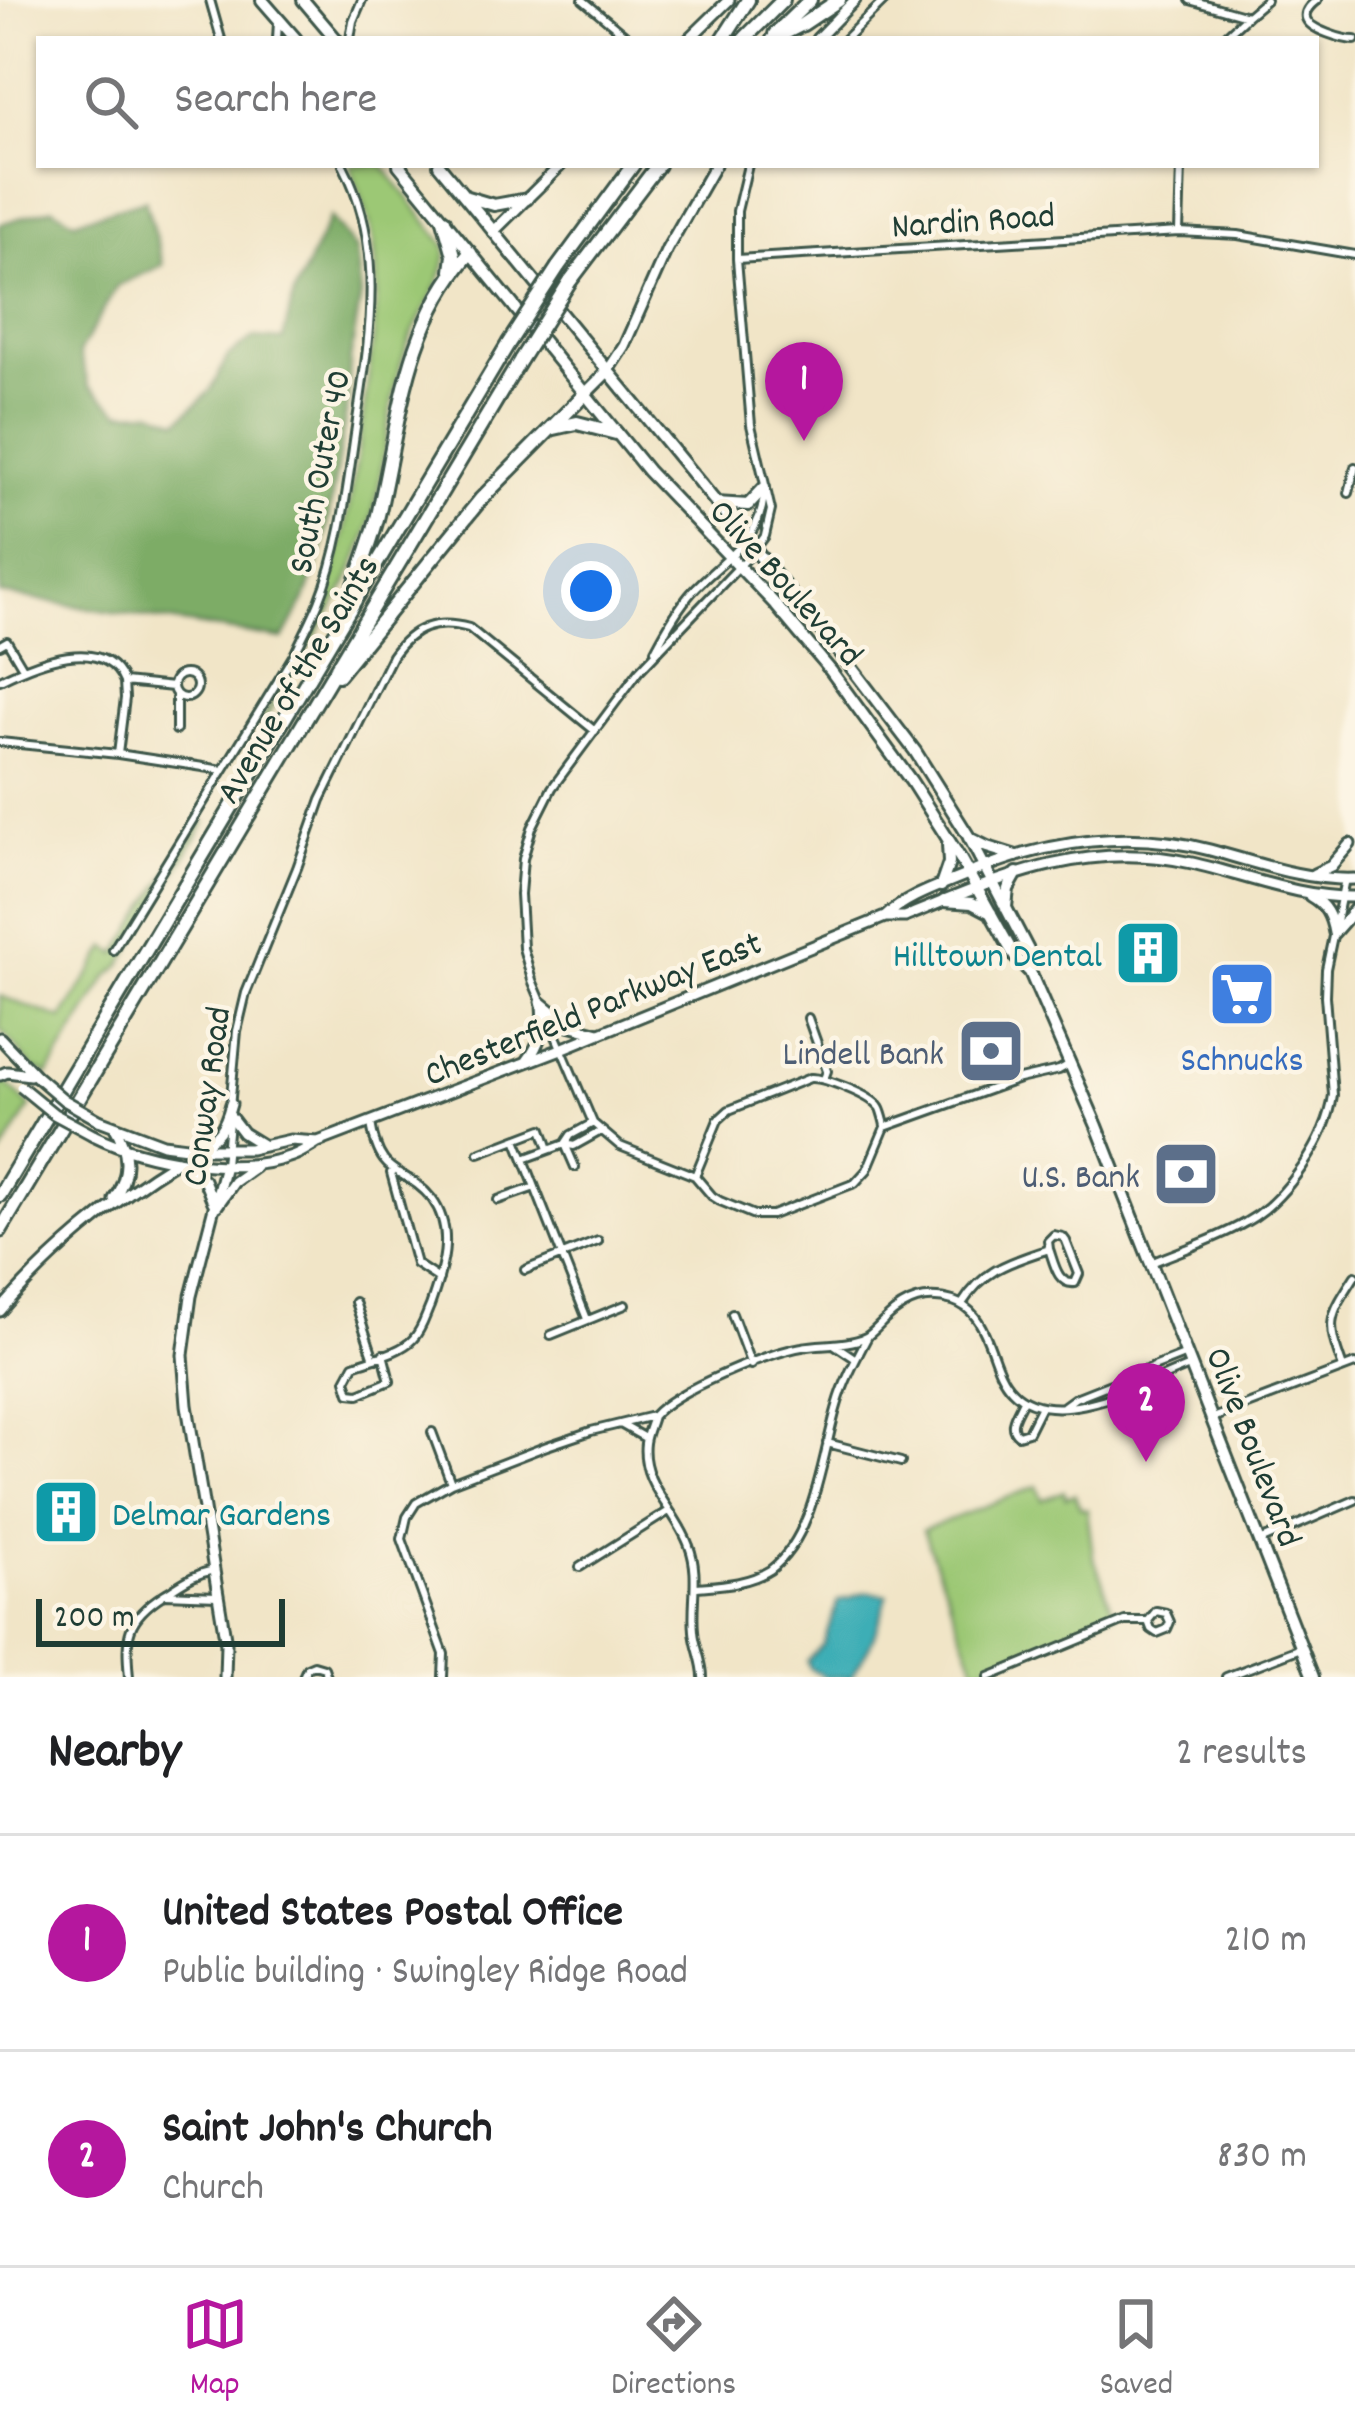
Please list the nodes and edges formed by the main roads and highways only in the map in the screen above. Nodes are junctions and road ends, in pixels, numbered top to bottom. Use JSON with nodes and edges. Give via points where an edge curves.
{"nodes":[{"id":1,"x":262,"y":0,"type":"edge"},
{"id":2,"x":303,"y":0,"type":"edge"},
{"id":3,"x":748,"y":0,"type":"edge"},
{"id":4,"x":783,"y":0,"type":"edge"},
{"id":5,"x":811,"y":0,"type":"edge"},
{"id":6,"x":839,"y":0,"type":"edge"},
{"id":7,"x":294,"y":36,"type":"edge"},
{"id":8,"x":333,"y":36,"type":"edge"},
{"id":9,"x":725,"y":36,"type":"edge"},
{"id":10,"x":747,"y":36,"type":"edge"},
{"id":11,"x":775,"y":36,"type":"edge"},
{"id":12,"x":778,"y":36,"type":"edge"},
{"id":13,"x":401,"y":168,"type":"edge"},
{"id":14,"x":441,"y":168,"type":"edge"},
{"id":15,"x":632,"y":168,"type":"edge"},
{"id":16,"x":656,"y":168,"type":"edge"},
{"id":17,"x":462,"y":193,"type":"junction"},
{"id":18,"x":527,"y":199,"type":"road end"},
{"id":19,"x":444,"y":220,"type":"junction"},
{"id":20,"x":493,"y":232,"type":"junction"},
{"id":21,"x":470,"y":253,"type":"junction"},
{"id":22,"x":452,"y":273,"type":"junction"},
{"id":23,"x":608,"y":373,"type":"junction"},
{"id":24,"x":584,"y":394,"type":"junction"},
{"id":25,"x":548,"y":429,"type":"junction"},
{"id":26,"x":616,"y":434,"type":"junction"},
{"id":27,"x":764,"y":488,"type":"road end"},
{"id":28,"x":713,"y":502,"type":"junction"},
{"id":29,"x":341,"y":622,"type":"junction"},
{"id":30,"x":321,"y":693,"type":"junction"},
{"id":31,"x":946,"y":835,"type":"junction"},
{"id":32,"x":969,"y":837,"type":"junction"},
{"id":33,"x":1016,"y":856,"type":"road end"},
{"id":34,"x":1017,"y":873,"type":"road end"},
{"id":35,"x":941,"y":886,"type":"road end"},
{"id":36,"x":944,"y":901,"type":"road end"},
{"id":37,"x":1006,"y":910,"type":"junction"},
{"id":38,"x":991,"y":914,"type":"junction"},
{"id":39,"x":1030,"y":972,"type":"junction"},
{"id":40,"x":0,"y":1195,"type":"edge"},
{"id":41,"x":0,"y":1232,"type":"edge"},
{"id":42,"x":1313,"y":1677,"type":"edge"}],
"edges":[{"from":1,"to":7,"type":"main road"},
{"from":2,"to":8,"type":"main road"},
{"from":3,"to":9,"type":"highway"},
{"from":4,"to":10,"type":"highway"},
{"from":5,"to":11,"type":"highway"},
{"from":6,"to":12,"type":"highway"},
{"from":13,"to":19,"type":"main road","name":"Olive Boulevard"},
{"from":14,"to":17,"type":"main road","name":"Olive Boulevard"},
{"from":15,"to":29,"type":"highway","name":"Avenue of the Saints","bridge":true,"via":[[508,344]]},
{"from":16,"to":30,"type":"highway","name":"Avenue of the Saints","bridge":true,"via":[[521,359]]},
{"from":17,"to":18,"type":"main road","via":[[494,206]]},
{"from":17,"to":20,"type":"main road","name":"Olive Boulevard"},
{"from":19,"to":21,"type":"main road","name":"Olive Boulevard"},
{"from":19,"to":22,"type":"highway"},
{"from":20,"to":21,"type":"main road"},
{"from":20,"to":23,"type":"main road","name":"Olive Boulevard"},
{"from":21,"to":22,"type":"highway"},
{"from":21,"to":24,"type":"main road","name":"Olive Boulevard"},
{"from":22,"to":29,"type":"highway","via":[[414,348],[374,532]]},
{"from":23,"to":24,"type":"main road"},
{"from":23,"to":28,"type":"main road","name":"Olive Boulevard"},
{"from":24,"to":25,"type":"highway"},
{"from":24,"to":26,"type":"main road","name":"Olive Boulevard"},
{"from":25,"to":26,"type":"highway","via":[[577,422]]},
{"from":25,"to":30,"type":"highway"},
{"from":26,"to":31,"type":"main road","name":"Olive Boulevard","via":[[794,625]]},
{"from":27,"to":28,"type":"main road","via":[[748,506]]},
{"from":28,"to":32,"type":"main road","name":"Olive Boulevard","via":[[915,752]]},
{"from":29,"to":40,"type":"highway","name":"Avenue of the Saints"},
{"from":30,"to":41,"type":"highway","name":"Avenue of the Saints"},
{"from":31,"to":35,"type":"main road"},
{"from":31,"to":38,"type":"main road","name":"Olive Boulevard"},
{"from":32,"to":33,"type":"main road"},
{"from":32,"to":37,"type":"main road","name":"Olive Boulevard"},
{"from":34,"to":37,"type":"main road"},
{"from":36,"to":38,"type":"main road"},
{"from":37,"to":39,"type":"main road","name":"Olive Boulevard","via":[[1028,950]]},
{"from":38,"to":39,"type":"main road","name":"Olive Boulevard"},
{"from":39,"to":42,"type":"main road","name":"Olive Boulevard"}]}
